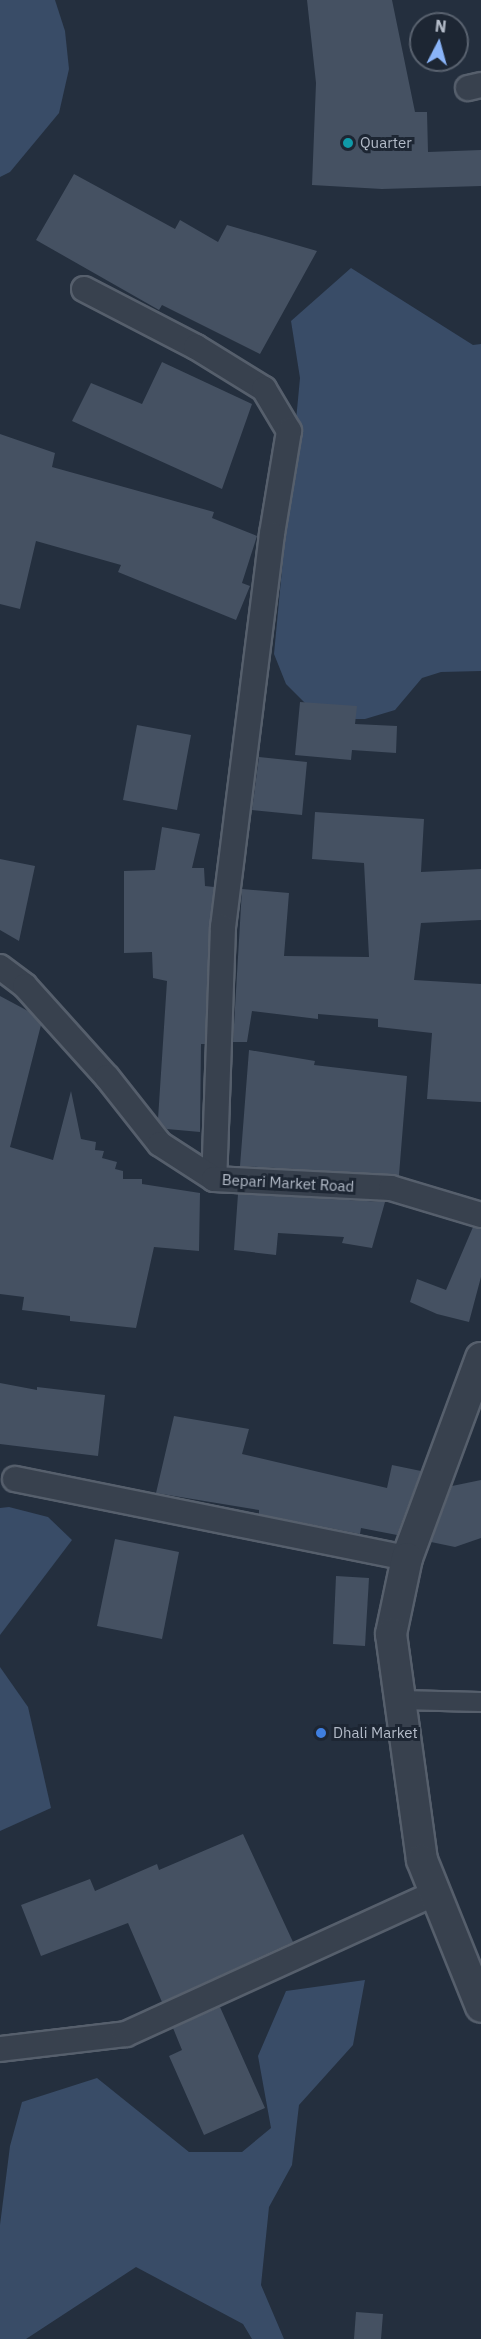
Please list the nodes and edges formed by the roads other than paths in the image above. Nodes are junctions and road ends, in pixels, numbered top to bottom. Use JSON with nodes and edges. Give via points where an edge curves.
{"nodes":[{"id":1,"x":84,"y":289,"type":"dead end"},
{"id":2,"x":0,"y":967,"type":"edge"},
{"id":3,"x":214,"y":1179,"type":"junction"},
{"id":4,"x":481,"y":1215,"type":"edge"},
{"id":5,"x":481,"y":1358,"type":"edge"},
{"id":6,"x":15,"y":1479,"type":"dead end"},
{"id":7,"x":407,"y":1558,"type":"junction"},
{"id":8,"x":400,"y":1700,"type":"junction"},
{"id":9,"x":481,"y":1702,"type":"edge"},
{"id":10,"x":435,"y":1893,"type":"junction"},
{"id":11,"x":481,"y":2007,"type":"edge"},
{"id":12,"x":0,"y":2049,"type":"edge"}],
"edges":[{"from":1,"to":3,"type":"street","via":[[196,347],[264,389],[289,431],[272,534],[223,927]]},
{"from":2,"to":3,"type":"street","name":"Bepari Market Road","via":[[25,986],[160,1144]]},
{"from":3,"to":4,"type":"street","name":"Bepari Market Road","via":[[391,1188]]},
{"from":5,"to":7,"type":"street"},
{"from":6,"to":7,"type":"street"},
{"from":7,"to":8,"type":"street","via":[[391,1634]]},
{"from":8,"to":9,"type":"street"},
{"from":8,"to":10,"type":"street","via":[[422,1860]]},
{"from":10,"to":11,"type":"street"},
{"from":10,"to":12,"type":"street","via":[[126,2034]]}]}
